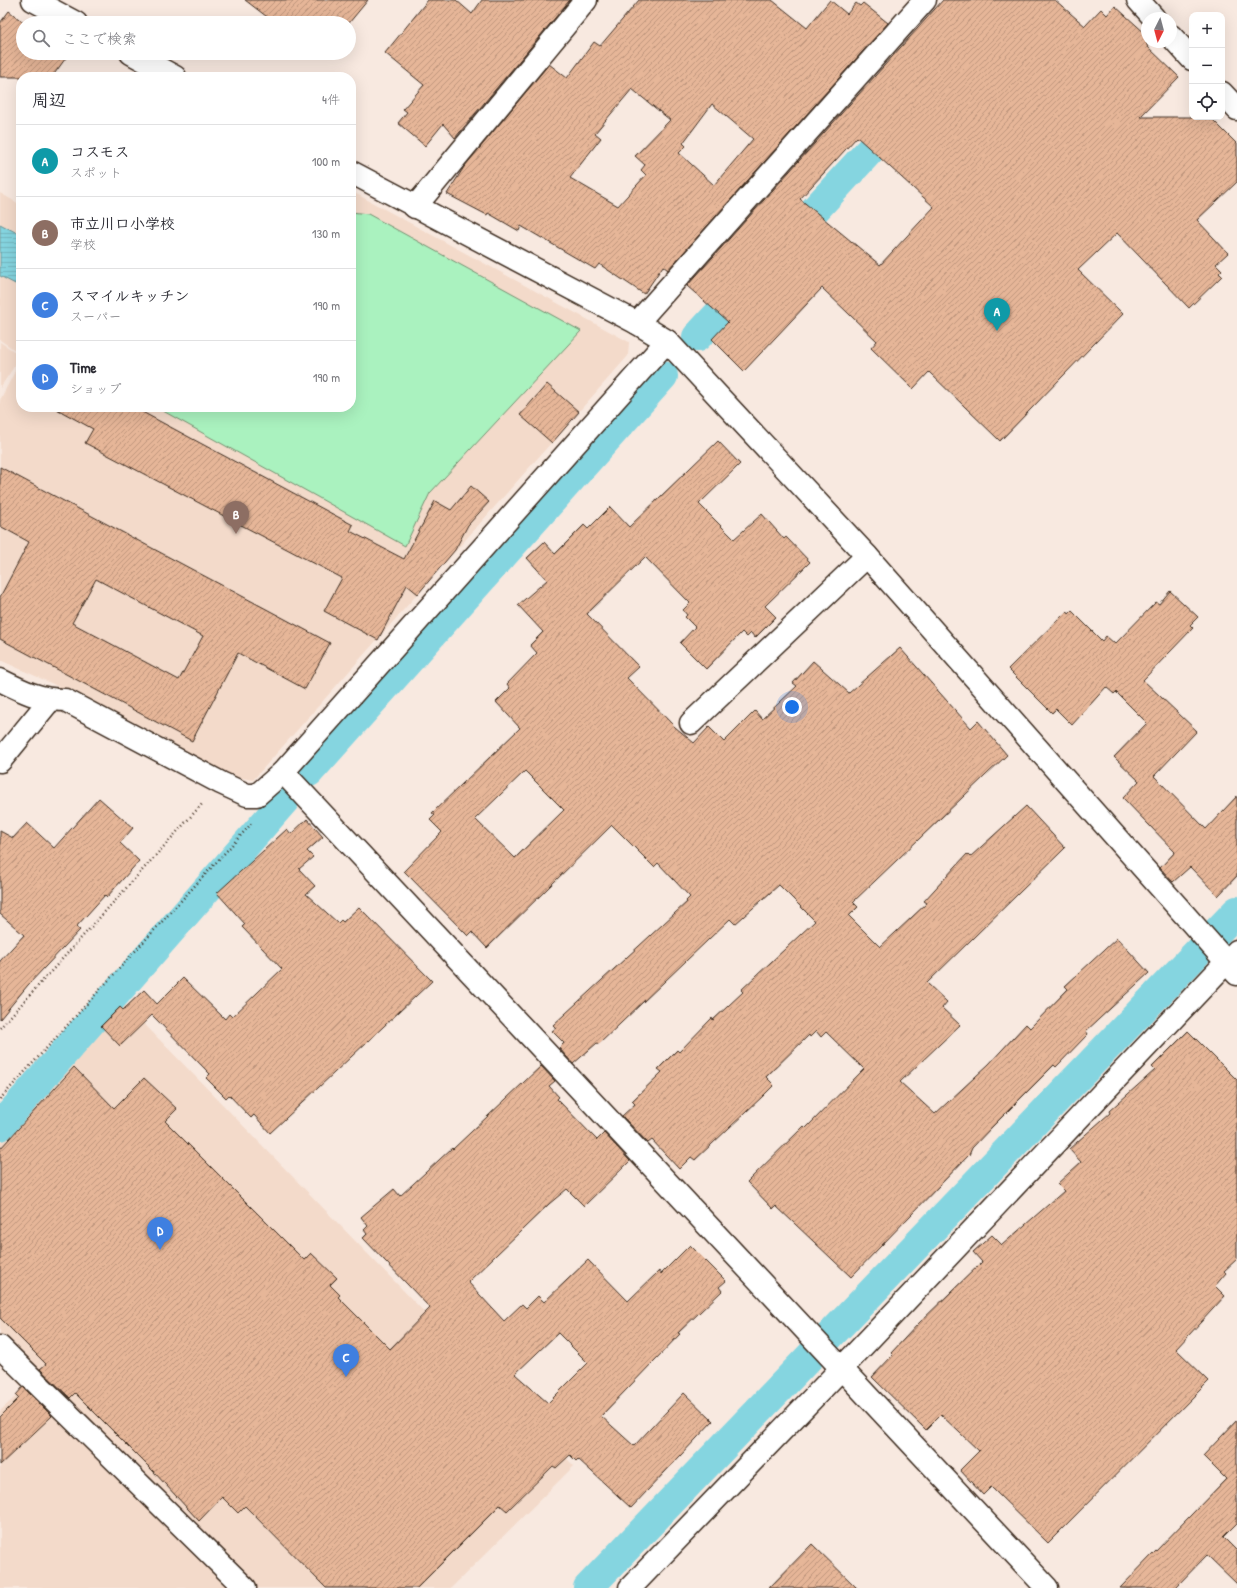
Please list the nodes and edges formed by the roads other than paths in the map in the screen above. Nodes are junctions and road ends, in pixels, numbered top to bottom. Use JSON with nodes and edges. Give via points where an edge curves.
{"nodes":[{"id":1,"x":33,"y":0,"type":"edge"},
{"id":2,"x":586,"y":0,"type":"edge"},
{"id":3,"x":925,"y":0,"type":"edge"},
{"id":4,"x":1138,"y":0,"type":"edge"},
{"id":5,"x":1149,"y":12,"type":"edge"},
{"id":6,"x":63,"y":16,"type":"edge"},
{"id":7,"x":1177,"y":43,"type":"edge"},
{"id":8,"x":1189,"y":56,"type":"edge"},
{"id":9,"x":144,"y":60,"type":"edge"},
{"id":10,"x":166,"y":72,"type":"edge"},
{"id":11,"x":1225,"y":95,"type":"edge"},
{"id":12,"x":1237,"y":109,"type":"edge"},
{"id":13,"x":356,"y":175,"type":"edge"},
{"id":14,"x":415,"y":207,"type":"junction"},
{"id":15,"x":638,"y":323,"type":"junction"},
{"id":16,"x":668,"y":341,"type":"junction"},
{"id":17,"x":867,"y":556,"type":"junction"},
{"id":18,"x":0,"y":680,"type":"edge"},
{"id":19,"x":50,"y":700,"type":"junction"},
{"id":20,"x":691,"y":723,"type":"dead end"},
{"id":21,"x":0,"y":761,"type":"edge"},
{"id":22,"x":283,"y":772,"type":"junction"},
{"id":23,"x":1229,"y":960,"type":"edge"},
{"id":24,"x":0,"y":1347,"type":"edge"},
{"id":25,"x":836,"y":1363,"type":"junction"},
{"id":26,"x":245,"y":1588,"type":"edge"},
{"id":27,"x":630,"y":1588,"type":"edge"},
{"id":28,"x":1047,"y":1588,"type":"edge"}],
"edges":[{"from":1,"to":6,"type":"street"},
{"from":2,"to":14,"type":"street"},
{"from":3,"to":15,"type":"street"},
{"from":4,"to":5,"type":"street"},
{"from":7,"to":8,"type":"street"},
{"from":9,"to":10,"type":"street"},
{"from":11,"to":12,"type":"street"},
{"from":13,"to":14,"type":"street"},
{"from":14,"to":15,"type":"street"},
{"from":15,"to":16,"type":"street"},
{"from":16,"to":17,"type":"street"},
{"from":16,"to":22,"type":"street"},
{"from":17,"to":20,"type":"street"},
{"from":17,"to":23,"type":"street","via":[[1201,933]]},
{"from":18,"to":19,"type":"street","via":[[28,694]]},
{"from":19,"to":21,"type":"street"},
{"from":19,"to":22,"type":"street","via":[[65,700],[247,795],[257,795]]},
{"from":22,"to":25,"type":"street"},
{"from":23,"to":25,"type":"street"},
{"from":24,"to":26,"type":"street"},
{"from":25,"to":27,"type":"street"},
{"from":25,"to":28,"type":"street"}]}
